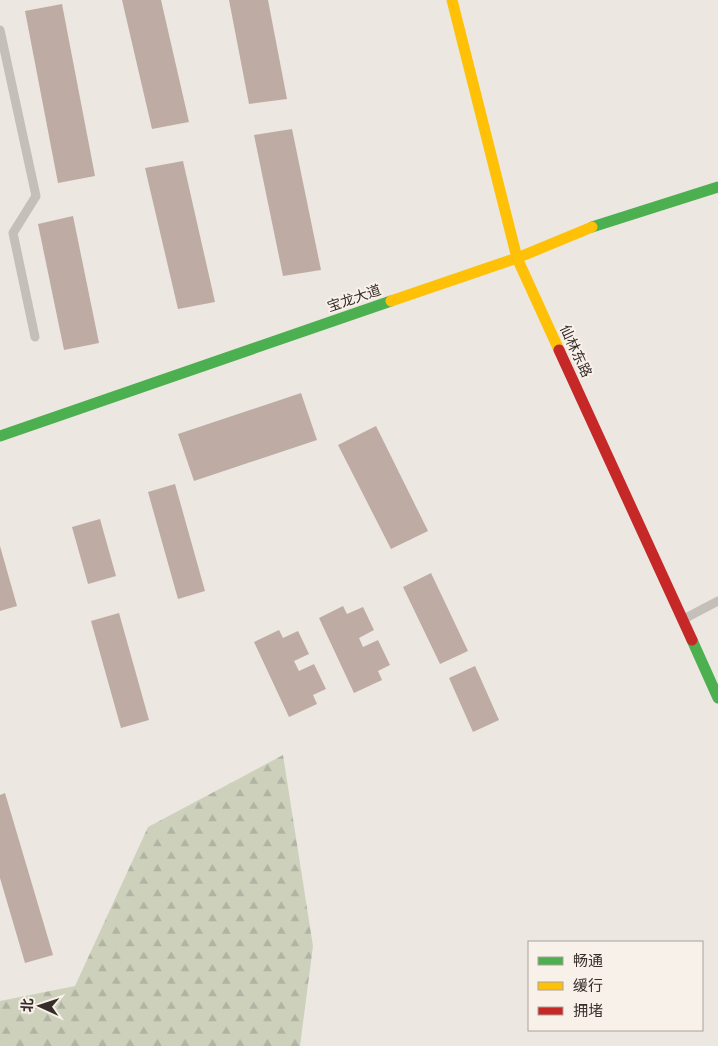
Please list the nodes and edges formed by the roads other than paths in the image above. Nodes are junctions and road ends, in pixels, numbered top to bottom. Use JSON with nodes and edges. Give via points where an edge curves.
{"nodes":[{"id":1,"x":452,"y":0,"type":"edge"},
{"id":2,"x":0,"y":30,"type":"edge"},
{"id":3,"x":718,"y":187,"type":"edge"},
{"id":4,"x":517,"y":258,"type":"junction"},
{"id":5,"x":35,"y":337,"type":"dead end"},
{"id":6,"x":0,"y":436,"type":"edge"},
{"id":7,"x":718,"y":601,"type":"edge"},
{"id":8,"x":682,"y":620,"type":"junction"},
{"id":9,"x":718,"y":698,"type":"edge"}],
"edges":[{"from":1,"to":4,"type":"street","name":"仙林东路"},
{"from":2,"to":5,"type":"lane","via":[[36,196],[13,233]]},
{"from":3,"to":4,"type":"street","name":"宝龙大道","via":[[583,230]]},
{"from":4,"to":6,"type":"street","name":"宝龙大道"},
{"from":4,"to":8,"type":"street","name":"仙林东路"},
{"from":7,"to":8,"type":"lane"},
{"from":8,"to":9,"type":"street","name":"仙林东路"}]}
